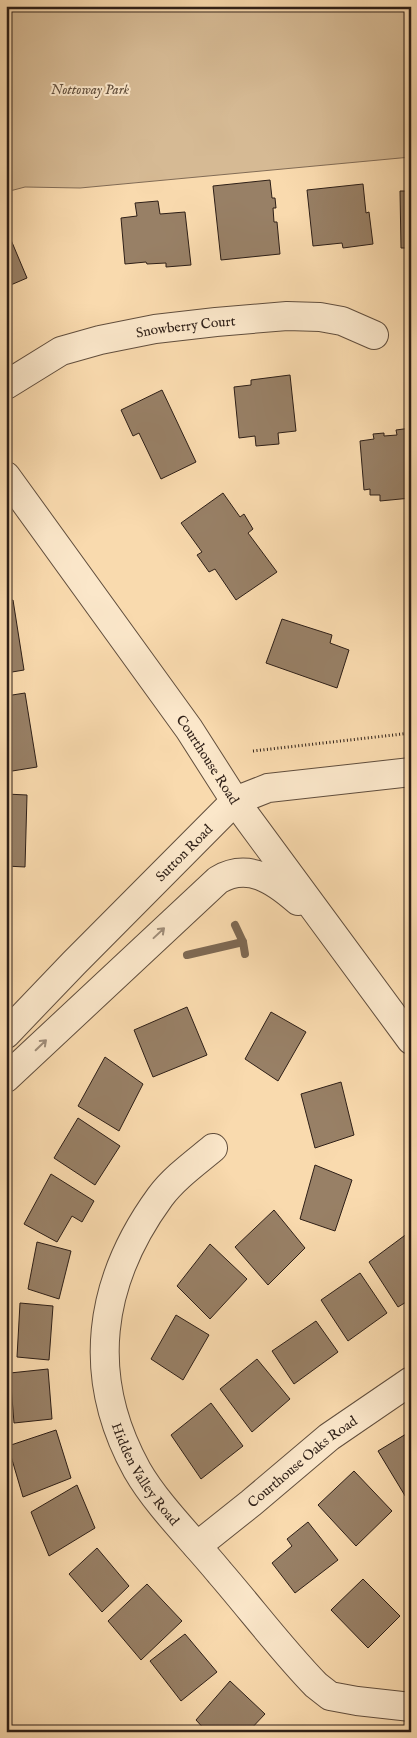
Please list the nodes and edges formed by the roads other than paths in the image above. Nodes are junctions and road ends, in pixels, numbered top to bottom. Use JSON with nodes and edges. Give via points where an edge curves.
{"nodes":[{"id":1,"x":374,"y":335,"type":"dead end"},
{"id":2,"x":6,"y":385,"type":"edge"},
{"id":3,"x":6,"y":476,"type":"edge"},
{"id":4,"x":411,"y":772,"type":"edge"},
{"id":5,"x":235,"y":801,"type":"junction"},
{"id":6,"x":327,"y":926,"type":"junction"},
{"id":7,"x":6,"y":1034,"type":"edge"},
{"id":8,"x":411,"y":1040,"type":"edge"},
{"id":9,"x":6,"y":1078,"type":"edge"},
{"id":10,"x":212,"y":1148,"type":"dead end"},
{"id":11,"x":411,"y":1381,"type":"edge"},
{"id":12,"x":197,"y":1546,"type":"junction"},
{"id":13,"x":411,"y":1707,"type":"edge"}],
"edges":[{"from":1,"to":2,"type":"street","name":"Snowberry Court","via":[[342,321],[320,316],[287,316],[154,329],[60,352]]},
{"from":3,"to":5,"type":"street","name":"Courthouse Road","via":[[189,729]]},
{"from":4,"to":5,"type":"street","name":"Sutton Road","via":[[268,788]]},
{"from":5,"to":6,"type":"street","name":"Courthouse Road"},
{"from":5,"to":7,"type":"street","name":"Sutton Road"},
{"from":6,"to":8,"type":"street","name":"Courthouse Road"},
{"from":9,"to":6,"type":"street","one_way":true,"via":[[205,890],[228,873],[254,873],[267,879],[287,891]]},
{"from":10,"to":12,"type":"street","name":"Hidden Valley Road","via":[[161,1196],[134,1239],[113,1290],[104,1341],[109,1397],[126,1449],[152,1492]]},
{"from":11,"to":12,"type":"street","name":"Courthouse Oaks Road","via":[[329,1437]]},
{"from":12,"to":13,"type":"street","name":"Hidden Valley Road","via":[[306,1675],[330,1696]]}]}
